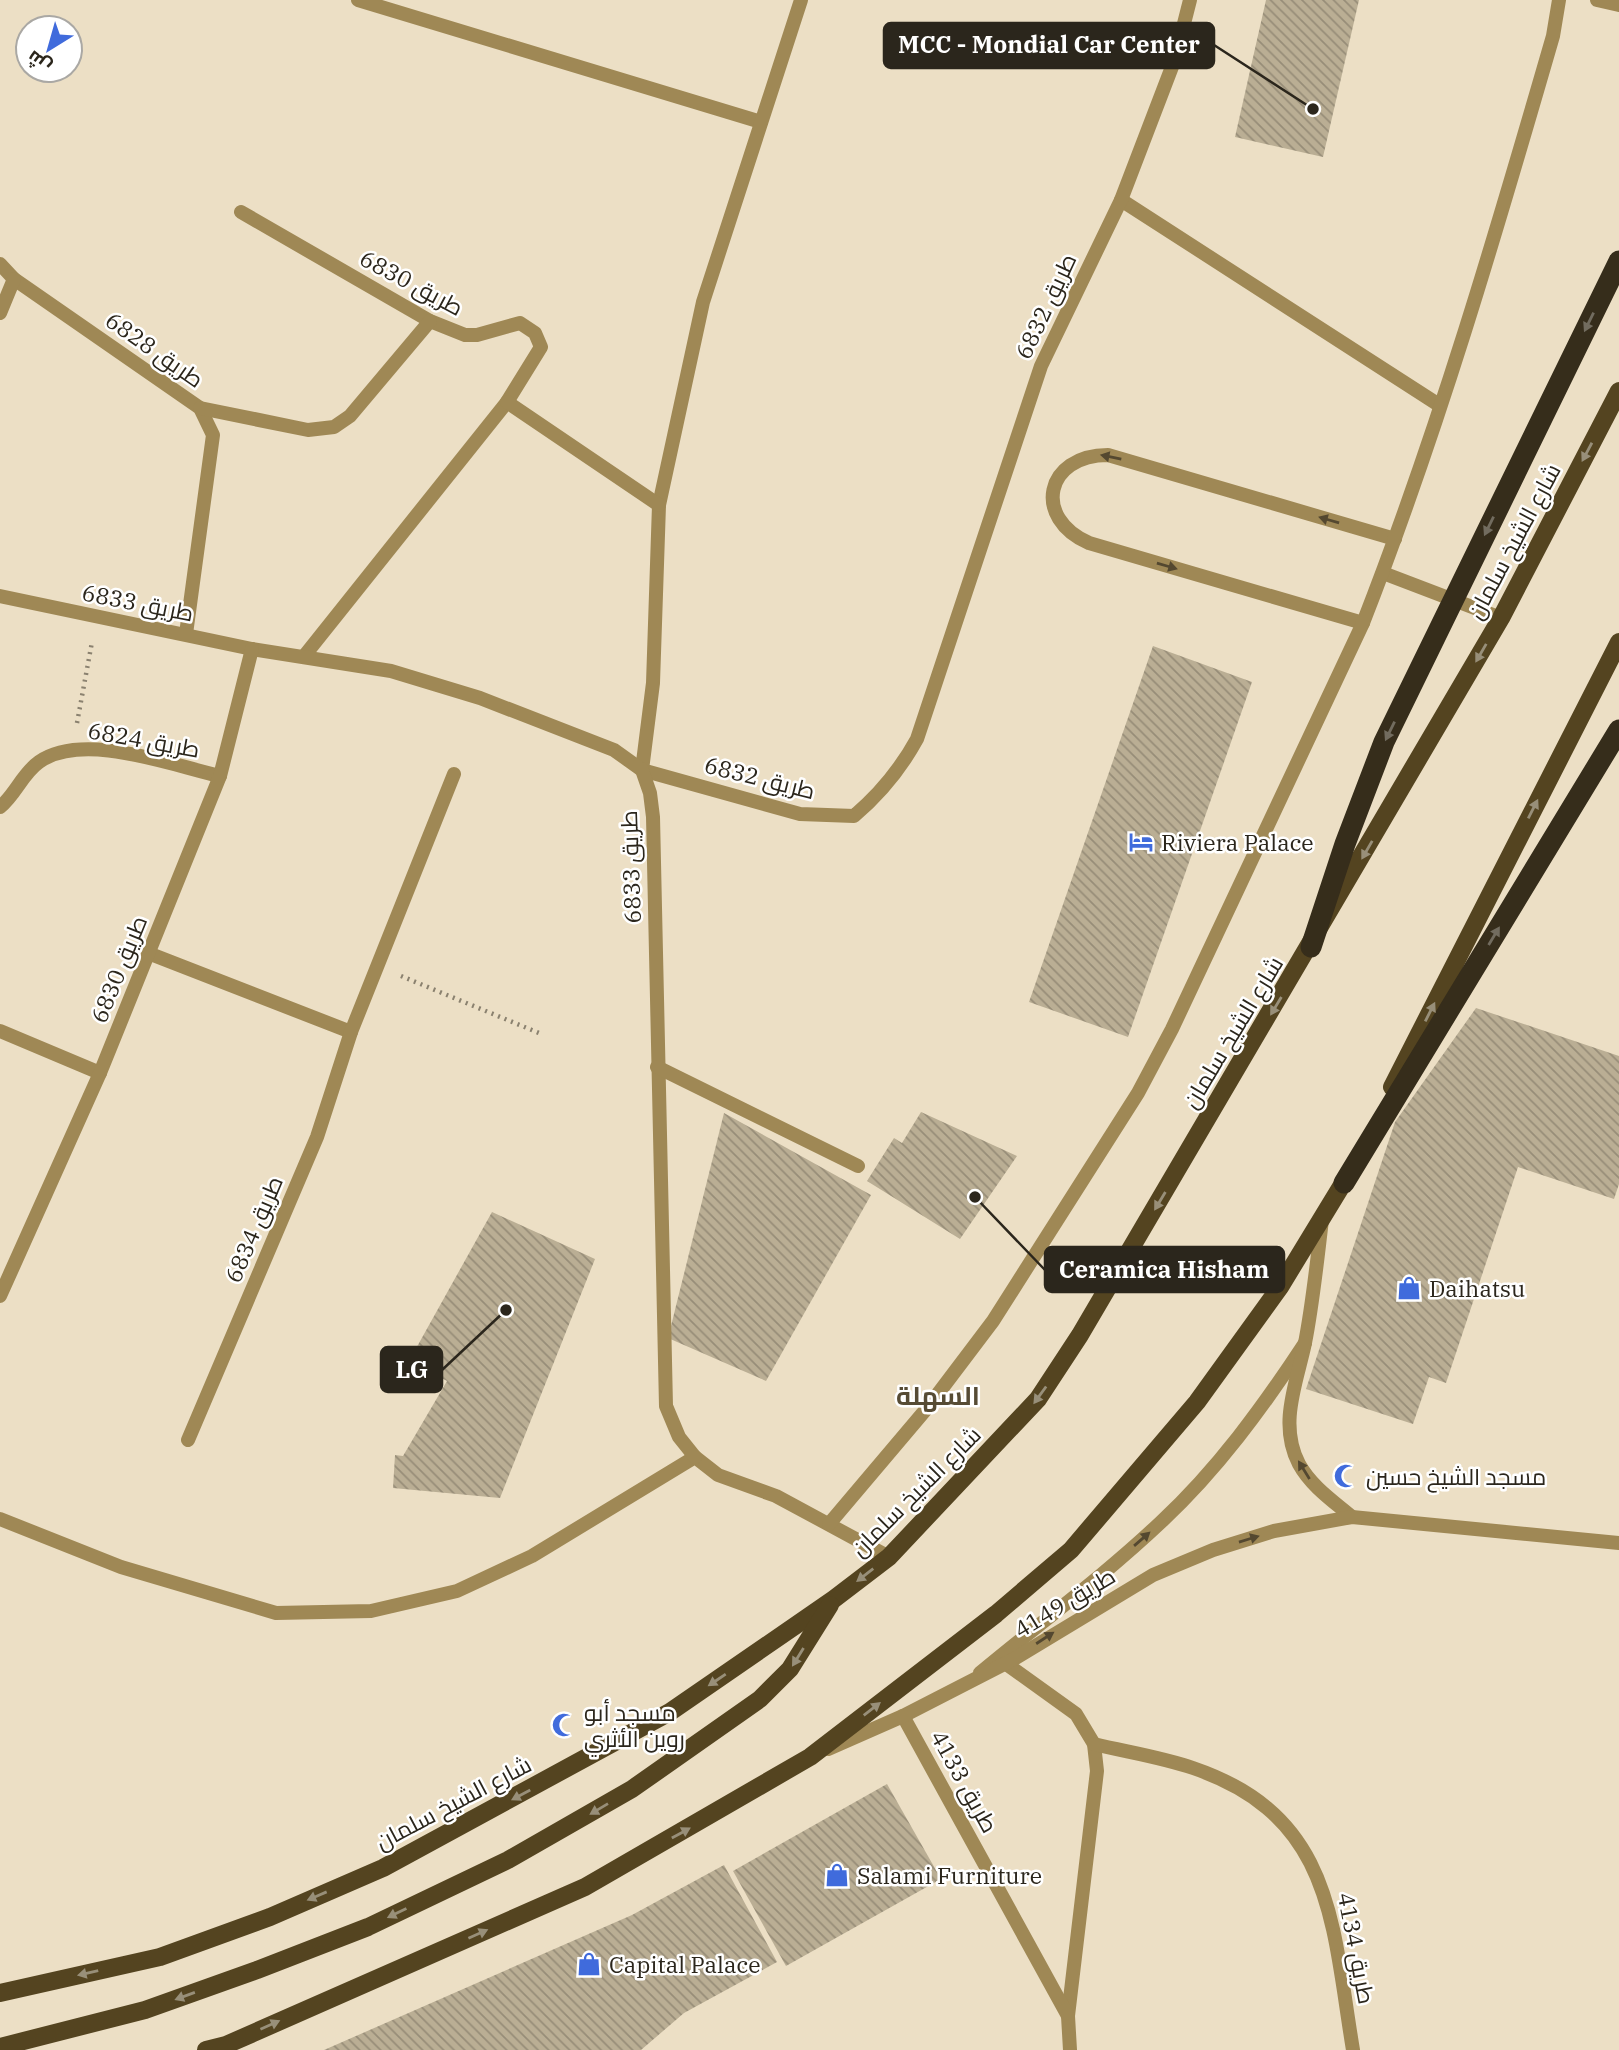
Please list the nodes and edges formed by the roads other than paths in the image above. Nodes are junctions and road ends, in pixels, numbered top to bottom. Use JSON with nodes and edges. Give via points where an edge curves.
{"nodes":[{"id":1,"x":358,"y":0,"type":"edge"},
{"id":2,"x":801,"y":0,"type":"edge"},
{"id":3,"x":1190,"y":0,"type":"edge"},
{"id":4,"x":1559,"y":0,"type":"edge"},
{"id":5,"x":1597,"y":0,"type":"edge"},
{"id":6,"x":1619,"y":5,"type":"edge"},
{"id":7,"x":761,"y":122,"type":"junction"},
{"id":8,"x":1121,"y":200,"type":"junction"},
{"id":9,"x":241,"y":212,"type":"dead end"},
{"id":10,"x":1619,"y":261,"type":"edge"},
{"id":11,"x":0,"y":264,"type":"edge"},
{"id":12,"x":14,"y":279,"type":"junction"},
{"id":13,"x":0,"y":313,"type":"edge"},
{"id":14,"x":430,"y":321,"type":"junction"},
{"id":15,"x":1619,"y":391,"type":"edge"},
{"id":16,"x":507,"y":402,"type":"junction"},
{"id":17,"x":1439,"y":405,"type":"junction"},
{"id":18,"x":200,"y":408,"type":"junction"},
{"id":19,"x":659,"y":505,"type":"junction"},
{"id":20,"x":1395,"y":539,"type":"junction"},
{"id":21,"x":1382,"y":573,"type":"junction"},
{"id":22,"x":0,"y":596,"type":"edge"},
{"id":23,"x":1453,"y":599,"type":"junction"},
{"id":24,"x":1501,"y":618,"type":"junction"},
{"id":25,"x":1363,"y":623,"type":"junction"},
{"id":26,"x":186,"y":634,"type":"junction"},
{"id":27,"x":1619,"y":642,"type":"edge"},
{"id":28,"x":252,"y":649,"type":"junction"},
{"id":29,"x":305,"y":655,"type":"junction"},
{"id":30,"x":1619,"y":730,"type":"edge"},
{"id":31,"x":642,"y":770,"type":"junction"},
{"id":32,"x":454,"y":774,"type":"dead end"},
{"id":33,"x":220,"y":776,"type":"junction"},
{"id":34,"x":0,"y":807,"type":"edge"},
{"id":35,"x":1311,"y":947,"type":"junction"},
{"id":36,"x":148,"y":953,"type":"junction"},
{"id":37,"x":0,"y":1031,"type":"edge"},
{"id":38,"x":351,"y":1032,"type":"junction"},
{"id":39,"x":657,"y":1067,"type":"junction"},
{"id":40,"x":100,"y":1073,"type":"junction"},
{"id":41,"x":858,"y":1166,"type":"dead end"},
{"id":42,"x":1344,"y":1183,"type":"junction"},
{"id":43,"x":1323,"y":1218,"type":"junction"},
{"id":44,"x":0,"y":1296,"type":"edge"},
{"id":45,"x":1305,"y":1343,"type":"junction"},
{"id":46,"x":188,"y":1440,"type":"dead end"},
{"id":47,"x":695,"y":1457,"type":"junction"},
{"id":48,"x":1352,"y":1517,"type":"junction"},
{"id":49,"x":0,"y":1518,"type":"edge"},
{"id":50,"x":829,"y":1524,"type":"junction"},
{"id":51,"x":1619,"y":1543,"type":"edge"},
{"id":52,"x":889,"y":1556,"type":"junction"},
{"id":53,"x":834,"y":1599,"type":"junction"},
{"id":54,"x":1005,"y":1663,"type":"junction"},
{"id":55,"x":976,"y":1676,"type":"junction"},
{"id":56,"x":904,"y":1716,"type":"junction"},
{"id":57,"x":1094,"y":1744,"type":"junction"},
{"id":58,"x":810,"y":1757,"type":"junction"},
{"id":59,"x":0,"y":1993,"type":"edge"},
{"id":60,"x":1068,"y":2016,"type":"junction"},
{"id":61,"x":0,"y":2047,"type":"edge"},
{"id":62,"x":221,"y":2047,"type":"edge"},
{"id":63,"x":206,"y":2050,"type":"edge"},
{"id":64,"x":1070,"y":2050,"type":"edge"},
{"id":65,"x":1353,"y":2050,"type":"edge"}],
"edges":[{"from":1,"to":7,"type":"street"},
{"from":2,"to":7,"type":"street"},
{"from":3,"to":8,"type":"street","name":"طريق 6832","via":[[1175,59]]},
{"from":4,"to":17,"type":"street","via":[[1553,36],[1476,302]]},
{"from":5,"to":6,"type":"street"},
{"from":7,"to":19,"type":"street","via":[[703,302]]},
{"from":8,"to":17,"type":"street"},
{"from":8,"to":31,"type":"street","name":"طريق 6832","via":[[1041,366],[917,739],[879,795],[854,816],[800,814]]},
{"from":9,"to":14,"type":"street","name":"طريق 6830"},
{"from":10,"to":23,"type":"highway","one_way":true},
{"from":11,"to":12,"type":"street","name":"طريق 6828"},
{"from":12,"to":13,"type":"street"},
{"from":12,"to":18,"type":"street","name":"طريق 6828"},
{"from":14,"to":16,"type":"street","name":"طريق 6830","via":[[465,335],[486,334],[513,323],[535,333],[541,346]]},
{"from":14,"to":18,"type":"street","via":[[350,416],[334,428],[308,430]]},
{"from":15,"to":24,"type":"main road","name":"شارع الشيخ سلمان","one_way":true},
{"from":16,"to":19,"type":"street"},
{"from":16,"to":29,"type":"street","name":"طريق 6830"},
{"from":17,"to":20,"type":"street"},
{"from":18,"to":26,"type":"street","name":"طريق 6828","via":[[213,435]]},
{"from":19,"to":31,"type":"street","via":[[653,683]]},
{"from":20,"to":21,"type":"street"},
{"from":20,"to":25,"type":"street","one_way":true,"via":[[1108,455],[1087,455],[1069,463],[1056,480],[1052,500],[1057,519],[1071,535]]},
{"from":21,"to":23,"type":"street"},
{"from":21,"to":25,"type":"street"},
{"from":22,"to":26,"type":"street","name":"طريق 6833"},
{"from":23,"to":24,"type":"street"},
{"from":23,"to":35,"type":"highway","one_way":true,"via":[[1384,743]]},
{"from":24,"to":35,"type":"main road","name":"شارع الشيخ سلمان","one_way":true},
{"from":25,"to":50,"type":"street","via":[[1138,1093],[993,1321]]},
{"from":26,"to":28,"type":"street","name":"طريق 6833"},
{"from":42,"to":27,"type":"main road","one_way":true},
{"from":28,"to":29,"type":"street","name":"طريق 6833"},
{"from":28,"to":33,"type":"street","name":"طريق 6830"},
{"from":29,"to":31,"type":"street","name":"طريق 6833","via":[[391,671],[480,698],[614,750]]},
{"from":42,"to":30,"type":"highway","one_way":true},
{"from":31,"to":39,"type":"street","name":"طريق 6833","via":[[653,817]]},
{"from":32,"to":38,"type":"street","name":"طريق 6834"},
{"from":33,"to":34,"type":"street","name":"طريق 6824","via":[[104,750],[73,749],[29,769]]},
{"from":33,"to":36,"type":"street","name":"طريق 6830"},
{"from":35,"to":52,"type":"main road","name":"شارع الشيخ سلمان","one_way":true,"via":[[1038,1399]]},
{"from":36,"to":38,"type":"street"},
{"from":36,"to":40,"type":"street","name":"طريق 6830"},
{"from":37,"to":40,"type":"street"},
{"from":38,"to":46,"type":"street","name":"طريق 6834","via":[[317,1137]]},
{"from":39,"to":41,"type":"street"},
{"from":39,"to":47,"type":"street","name":"طريق 6833","via":[[666,1406],[679,1437]]},
{"from":40,"to":44,"type":"street","name":"طريق 6830"},
{"from":42,"to":43,"type":"main road"},
{"from":43,"to":45,"type":"street"},
{"from":58,"to":43,"type":"main road","one_way":true,"via":[[996,1614],[1071,1550],[1197,1402],[1280,1287]]},
{"from":48,"to":45,"type":"street","one_way":true,"via":[[1314,1485],[1298,1462],[1290,1401]]},
{"from":55,"to":45,"type":"street","one_way":true,"via":[[1161,1522],[1208,1474],[1268,1399]]},
{"from":47,"to":49,"type":"street","via":[[532,1556],[457,1591],[371,1611],[276,1613],[121,1567]]},
{"from":47,"to":50,"type":"street","via":[[718,1475],[776,1496]]},
{"from":48,"to":51,"type":"street","name":"طريق 4149"},
{"from":54,"to":48,"type":"street","name":"طريق 4149","one_way":true,"via":[[1153,1575],[1274,1531]]},
{"from":50,"to":52,"type":"street"},
{"from":52,"to":53,"type":"main road","name":"شارع الشيخ سلمان","one_way":true},
{"from":53,"to":59,"type":"main road","name":"شارع الشيخ سلمان","one_way":true,"via":[[670,1712],[383,1867],[270,1917],[160,1956]]},
{"from":53,"to":61,"type":"main road","one_way":true,"via":[[790,1669],[761,1699],[632,1789],[508,1860],[369,1927],[257,1969],[145,2010]]},
{"from":54,"to":55,"type":"street","name":"طريق 4149"},
{"from":54,"to":57,"type":"street","via":[[1076,1714]]},
{"from":55,"to":56,"type":"street","name":"طريق 4149"},
{"from":56,"to":58,"type":"street","name":"طريق 4149"},
{"from":56,"to":60,"type":"street","name":"طريق 4133"},
{"from":57,"to":60,"type":"street","via":[[1097,1771]]},
{"from":57,"to":65,"type":"street","name":"طريق 4134","via":[[1205,1773],[1249,1795],[1281,1820],[1302,1846],[1326,1893]]},
{"from":62,"to":58,"type":"main road","one_way":true,"via":[[585,1887]]},
{"from":60,"to":64,"type":"street"},
{"from":62,"to":63,"type":"main road"}]}
